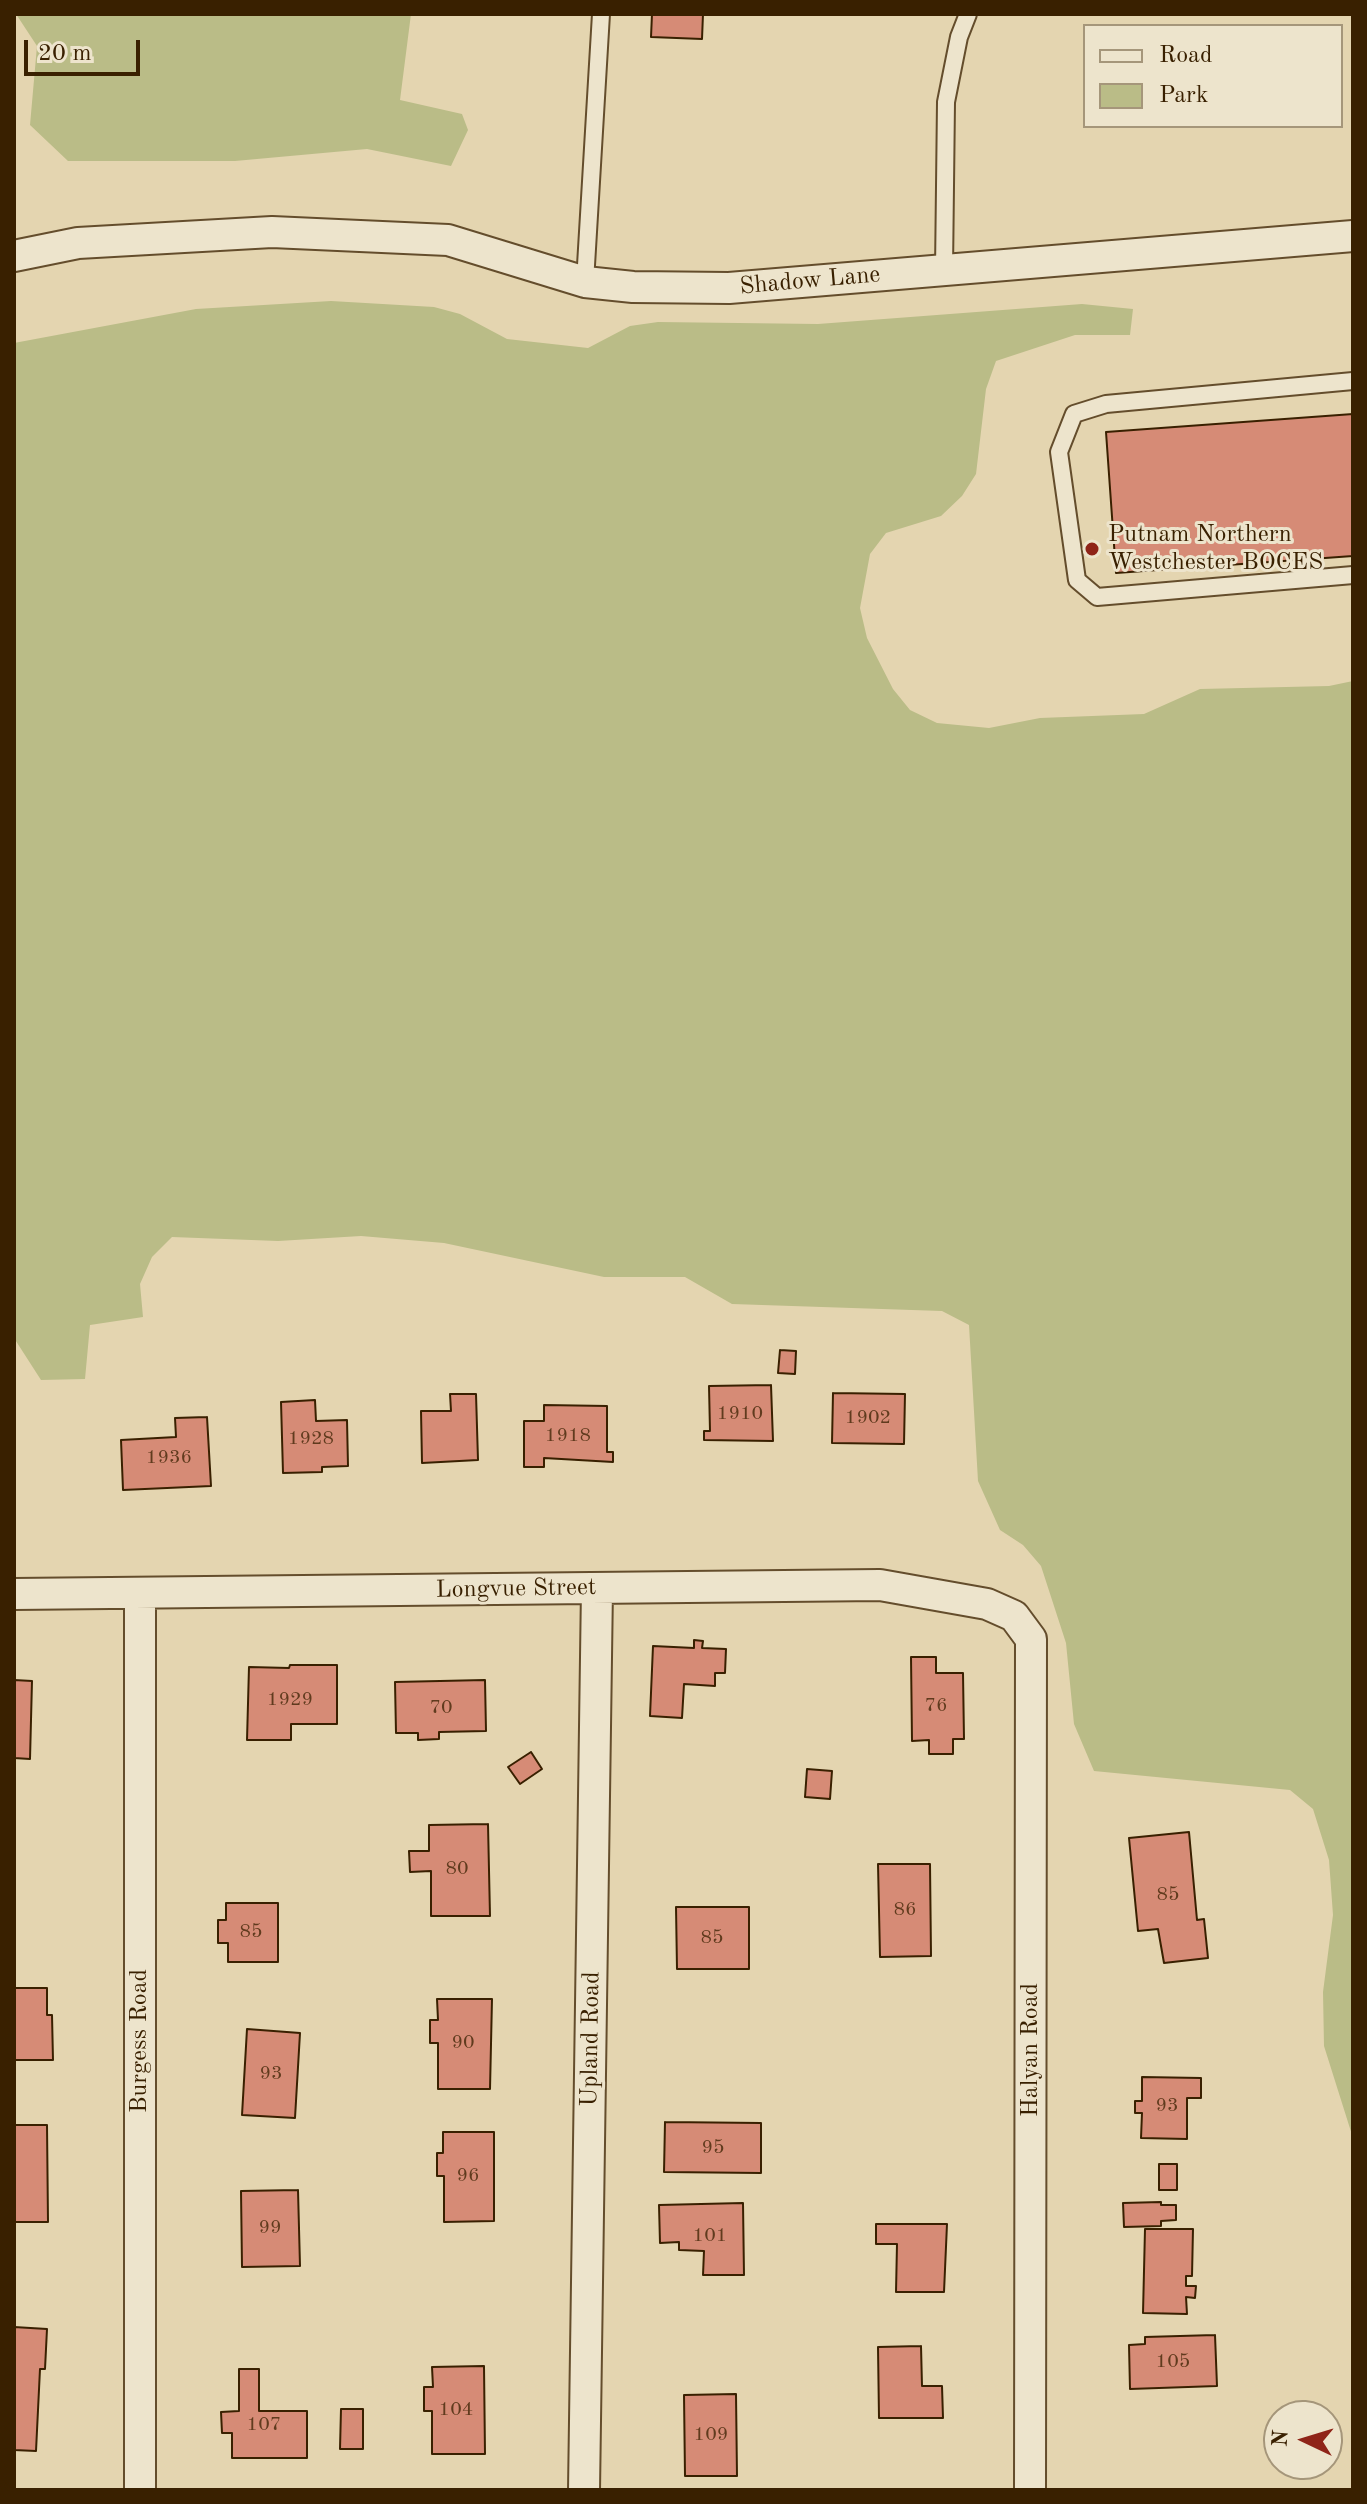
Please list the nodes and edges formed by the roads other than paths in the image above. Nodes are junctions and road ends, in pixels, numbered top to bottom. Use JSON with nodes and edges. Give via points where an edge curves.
{"nodes":[{"id":1,"x":601,"y":14,"type":"edge"},
{"id":2,"x":968,"y":14,"type":"edge"},
{"id":3,"x":1353,"y":236,"type":"edge"},
{"id":4,"x":14,"y":256,"type":"edge"},
{"id":5,"x":944,"y":270,"type":"junction"},
{"id":6,"x":585,"y":282,"type":"junction"},
{"id":7,"x":1353,"y":381,"type":"edge"},
{"id":8,"x":1353,"y":575,"type":"edge"},
{"id":9,"x":597,"y":1588,"type":"junction"},
{"id":10,"x":140,"y":1593,"type":"junction"},
{"id":11,"x":14,"y":1594,"type":"edge"},
{"id":12,"x":1014,"y":1616,"type":"joint"},
{"id":13,"x":140,"y":2490,"type":"edge"},
{"id":14,"x":584,"y":2490,"type":"edge"},
{"id":15,"x":1030,"y":2490,"type":"edge"}],
"edges":[{"from":1,"to":6,"type":"lane"},
{"from":2,"to":5,"type":"lane","via":[[946,102]]},
{"from":3,"to":5,"type":"street","name":"Shadow Lane"},
{"from":4,"to":6,"type":"street","name":"Shadow Lane","via":[[78,243],[272,232],[448,240]]},
{"from":5,"to":6,"type":"street","name":"Shadow Lane","via":[[729,288]]},
{"from":7,"to":8,"type":"lane","via":[[1106,404],[1074,414],[1059,452],[1077,580],[1097,597]]},
{"from":9,"to":10,"type":"street","name":"Longvue Street"},
{"from":9,"to":12,"type":"street","name":"Longvue Street","via":[[880,1585],[987,1604]]},
{"from":9,"to":14,"type":"street","name":"Upland Road"},
{"from":10,"to":11,"type":"street","name":"Longvue Street"},
{"from":10,"to":13,"type":"street","name":"Burgess Road"},
{"from":12,"to":15,"type":"street","name":"Halyan Road","via":[[1031,1639]]}]}
